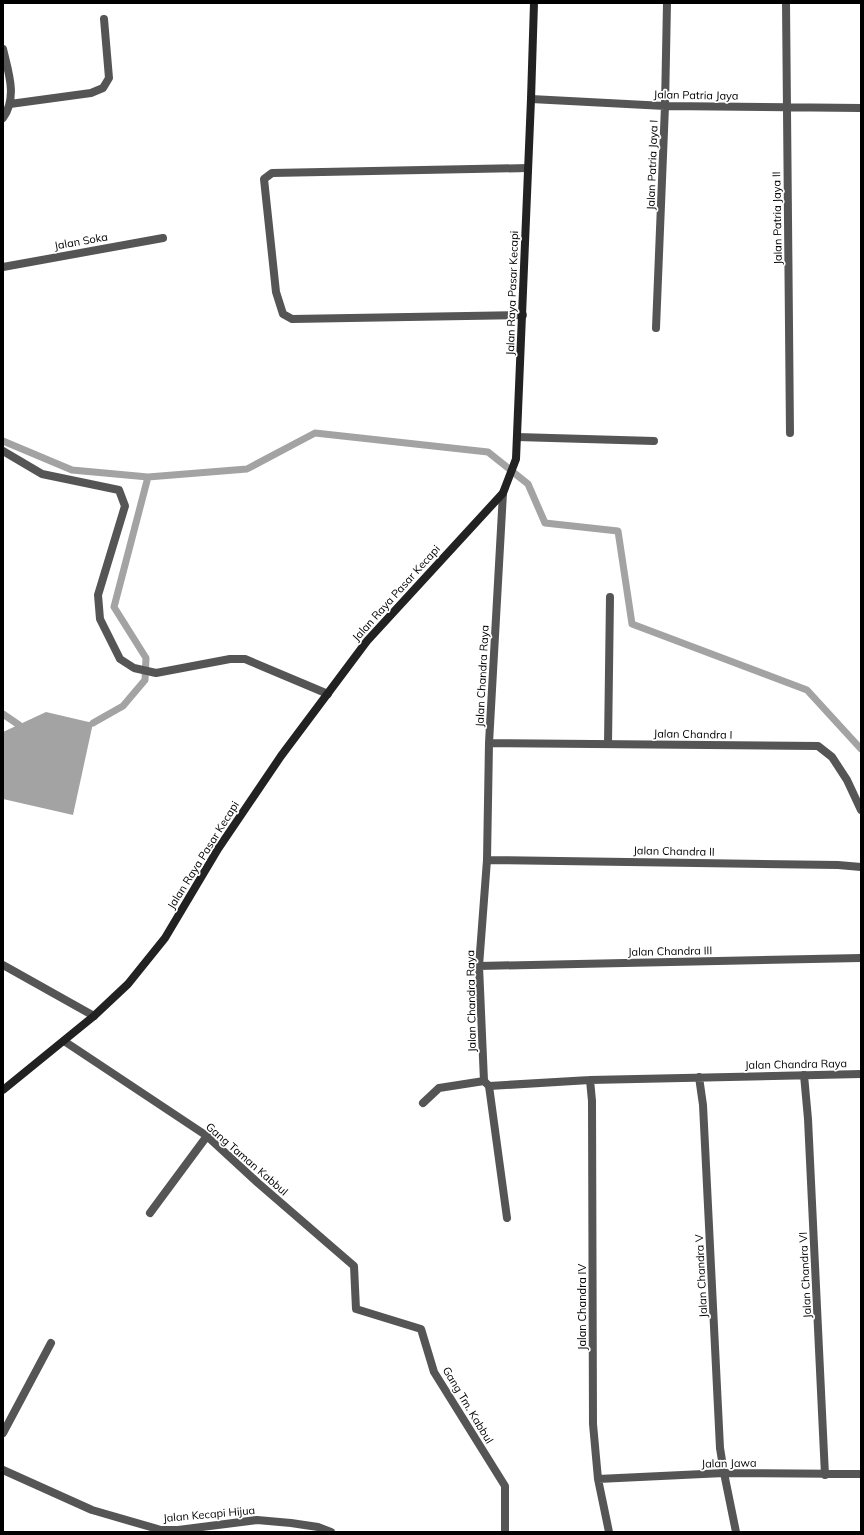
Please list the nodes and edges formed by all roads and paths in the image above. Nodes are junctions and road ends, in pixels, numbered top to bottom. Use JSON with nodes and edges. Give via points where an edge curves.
{"nodes":[{"id":1,"x":534,"y":3,"type":"edge"},
{"id":2,"x":666,"y":3,"type":"edge"},
{"id":3,"x":786,"y":3,"type":"edge"},
{"id":4,"x":104,"y":19,"type":"dead end"},
{"id":5,"x":3,"y":49,"type":"edge"},
{"id":6,"x":531,"y":99,"type":"junction"},
{"id":7,"x":10,"y":104,"type":"junction"},
{"id":8,"x":665,"y":106,"type":"junction"},
{"id":9,"x":786,"y":107,"type":"junction"},
{"id":10,"x":861,"y":108,"type":"edge"},
{"id":11,"x":3,"y":118,"type":"edge"},
{"id":12,"x":528,"y":168,"type":"junction"},
{"id":13,"x":162,"y":238,"type":"dead end"},
{"id":14,"x":3,"y":267,"type":"edge"},
{"id":15,"x":522,"y":315,"type":"junction"},
{"id":16,"x":656,"y":328,"type":"dead end"},
{"id":17,"x":790,"y":433,"type":"dead end"},
{"id":18,"x":517,"y":437,"type":"junction"},
{"id":19,"x":654,"y":441,"type":"dead end"},
{"id":20,"x":3,"y":451,"type":"edge"},
{"id":21,"x":503,"y":493,"type":"junction"},
{"id":22,"x":610,"y":597,"type":"dead end"},
{"id":23,"x":328,"y":694,"type":"junction"},
{"id":24,"x":489,"y":743,"type":"junction"},
{"id":25,"x":608,"y":744,"type":"junction"},
{"id":26,"x":861,"y":810,"type":"edge"},
{"id":27,"x":487,"y":860,"type":"junction"},
{"id":28,"x":861,"y":868,"type":"edge"},
{"id":29,"x":861,"y":958,"type":"edge"},
{"id":30,"x":3,"y":965,"type":"edge"},
{"id":31,"x":479,"y":966,"type":"junction"},
{"id":32,"x":94,"y":1016,"type":"junction"},
{"id":33,"x":64,"y":1041,"type":"junction"},
{"id":34,"x":861,"y":1074,"type":"edge"},
{"id":35,"x":804,"y":1075,"type":"junction"},
{"id":36,"x":699,"y":1077,"type":"junction"},
{"id":37,"x":590,"y":1080,"type":"junction"},
{"id":38,"x":487,"y":1084,"type":"junction"},
{"id":39,"x":3,"y":1090,"type":"edge"},
{"id":40,"x":423,"y":1103,"type":"dead end"},
{"id":41,"x":207,"y":1136,"type":"junction"},
{"id":42,"x":150,"y":1213,"type":"dead end"},
{"id":43,"x":507,"y":1218,"type":"dead end"},
{"id":44,"x":356,"y":1309,"type":"joint"},
{"id":45,"x":51,"y":1343,"type":"dead end"},
{"id":46,"x":3,"y":1433,"type":"edge"},
{"id":47,"x":3,"y":1470,"type":"edge"},
{"id":48,"x":724,"y":1473,"type":"junction"},
{"id":49,"x":861,"y":1474,"type":"edge"},
{"id":50,"x":825,"y":1475,"type":"junction"},
{"id":51,"x":598,"y":1479,"type":"junction"},
{"id":52,"x":331,"y":1532,"type":"edge"},
{"id":53,"x":505,"y":1532,"type":"edge"},
{"id":54,"x":609,"y":1532,"type":"edge"},
{"id":55,"x":736,"y":1532,"type":"edge"}],
"edges":[{"from":1,"to":6,"type":"street","name":"Jalan Raya Pasar Kecapi"},
{"from":2,"to":8,"type":"street","name":"Jalan Patria Jaya I"},
{"from":3,"to":9,"type":"street","name":"Jalan Patria Jaya II"},
{"from":4,"to":7,"type":"street","via":[[109,78],[103,88],[91,93]]},
{"from":5,"to":7,"type":"street","via":[[11,85]]},
{"from":6,"to":8,"type":"street","name":"Jalan Patria Jaya"},
{"from":6,"to":12,"type":"street","name":"Jalan Raya Pasar Kecapi"},
{"from":7,"to":11,"type":"street"},
{"from":8,"to":9,"type":"street","name":"Jalan Patria Jaya"},
{"from":8,"to":16,"type":"street","name":"Jalan Patria Jaya I"},
{"from":9,"to":10,"type":"street","name":"Jalan Patria Jaya"},
{"from":9,"to":17,"type":"street","name":"Jalan Patria Jaya II"},
{"from":12,"to":15,"type":"street","name":"Jalan Raya Pasar Kecapi"},
{"from":12,"to":15,"type":"street","via":[[272,173],[264,179],[276,292],[283,314],[292,319]]},
{"from":13,"to":14,"type":"street","name":"Jalan Soka"},
{"from":15,"to":18,"type":"street","name":"Jalan Raya Pasar Kecapi"},
{"from":18,"to":19,"type":"street"},
{"from":18,"to":21,"type":"street","name":"Jalan Raya Pasar Kecapi","via":[[516,459]]},
{"from":20,"to":23,"type":"street","via":[[42,474],[119,490],[125,506],[98,595],[100,619],[120,659],[134,668],[156,674],[230,659],[245,660]]},
{"from":21,"to":23,"type":"street","name":"Jalan Raya Pasar Kecapi","via":[[367,641]]},
{"from":21,"to":24,"type":"street","name":"Jalan Chandra Raya"},
{"from":22,"to":25,"type":"street"},
{"from":23,"to":32,"type":"street","name":"Jalan Raya Pasar Kecapi","via":[[281,756],[218,849],[165,938],[128,984]]},
{"from":24,"to":25,"type":"street","name":"Jalan Chandra I"},
{"from":24,"to":27,"type":"street","name":"Jalan Chandra Raya"},
{"from":25,"to":26,"type":"street","name":"Jalan Chandra I","via":[[818,746],[832,757],[847,780]]},
{"from":27,"to":28,"type":"street","name":"Jalan Chandra II","via":[[838,865]]},
{"from":27,"to":31,"type":"street","name":"Jalan Chandra Raya"},
{"from":29,"to":31,"type":"street","name":"Jalan Chandra III"},
{"from":30,"to":32,"type":"street"},
{"from":31,"to":38,"type":"street","name":"Jalan Chandra Raya"},
{"from":32,"to":33,"type":"street","name":"Jalan Raya Pasar Kecapi"},
{"from":33,"to":39,"type":"street","name":"Jalan Raya Pasar Kecapi"},
{"from":33,"to":41,"type":"street","name":"Gang Taman Kabbul"},
{"from":34,"to":35,"type":"street","name":"Jalan Chandra Raya"},
{"from":35,"to":36,"type":"street","name":"Jalan Chandra Raya"},
{"from":35,"to":50,"type":"street","name":"Jalan Chandra VI"},
{"from":36,"to":37,"type":"street","name":"Jalan Chandra Raya"},
{"from":36,"to":48,"type":"street","name":"Jalan Chandra V","via":[[703,1104],[720,1448]]},
{"from":37,"to":38,"type":"street","name":"Jalan Chandra Raya"},
{"from":37,"to":51,"type":"street","name":"Jalan Chandra IV","via":[[593,1424]]},
{"from":38,"to":40,"type":"street","via":[[439,1088]]},
{"from":38,"to":43,"type":"street"},
{"from":41,"to":42,"type":"street"},
{"from":41,"to":44,"type":"street","name":"Gang Taman Kabbul","via":[[354,1266]]},
{"from":44,"to":53,"type":"street","name":"Gang Tm. Kabbul","via":[[421,1329],[434,1372],[505,1486]]},
{"from":45,"to":46,"type":"street"},
{"from":47,"to":52,"type":"street","name":"Jalan Kecapi Hijua","via":[[92,1510],[161,1530],[258,1520],[291,1522]]},
{"from":48,"to":50,"type":"street","name":"Jalan Jawa"},
{"from":48,"to":51,"type":"street","name":"Jalan Jawa"},
{"from":48,"to":55,"type":"street","name":"Jalan Chandra V"},
{"from":49,"to":50,"type":"street","name":"Jalan Jawa"},
{"from":51,"to":54,"type":"street","name":"Jalan Chandra IV"}]}
